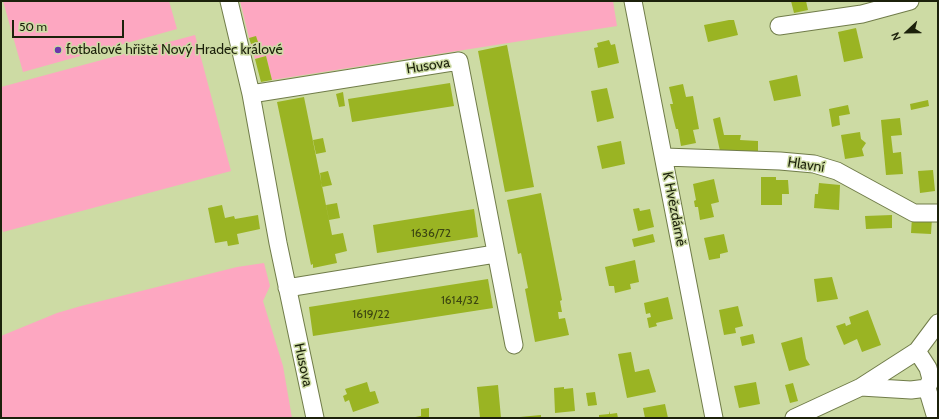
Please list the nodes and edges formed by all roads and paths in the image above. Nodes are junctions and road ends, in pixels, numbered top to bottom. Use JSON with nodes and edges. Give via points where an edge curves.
{"nodes":[{"id":1,"x":229,"y":1,"type":"edge"},
{"id":2,"x":633,"y":1,"type":"edge"},
{"id":3,"x":910,"y":1,"type":"edge"},
{"id":4,"x":891,"y":4,"type":"edge"},
{"id":5,"x":779,"y":26,"type":"dead end"},
{"id":6,"x":251,"y":94,"type":"junction"},
{"id":7,"x":664,"y":157,"type":"junction"},
{"id":8,"x":938,"y":213,"type":"edge"},
{"id":9,"x":495,"y":254,"type":"junction"},
{"id":10,"x":287,"y":288,"type":"junction"},
{"id":11,"x":938,"y":323,"type":"edge"},
{"id":12,"x":514,"y":345,"type":"dead end"},
{"id":13,"x":917,"y":351,"type":"junction"},
{"id":14,"x":861,"y":387,"type":"junction"},
{"id":15,"x":927,"y":388,"type":"junction"},
{"id":16,"x":315,"y":418,"type":"edge"},
{"id":17,"x":714,"y":418,"type":"edge"},
{"id":18,"x":794,"y":418,"type":"edge"},
{"id":19,"x":936,"y":418,"type":"edge"}],
"edges":[{"from":1,"to":6,"type":"street","name":"Husova"},
{"from":2,"to":7,"type":"street","name":"K Hvězdárně"},
{"from":3,"to":4,"type":"street"},
{"from":4,"to":5,"type":"street","via":[[862,14]]},
{"from":6,"to":9,"type":"street","name":"Husova","via":[[459,61]]},
{"from":6,"to":10,"type":"street","name":"Husova"},
{"from":7,"to":8,"type":"street","name":"Hlavní","via":[[780,160],[814,164],[837,170],[914,213]]},
{"from":7,"to":17,"type":"street","name":"K Hvězdárně"},
{"from":9,"to":10,"type":"street"},
{"from":9,"to":12,"type":"street","name":"Husova"},
{"from":10,"to":16,"type":"street","name":"Husova"},
{"from":11,"to":13,"type":"street"},
{"from":13,"to":14,"type":"street"},
{"from":13,"to":15,"type":"street","via":[[928,368],[930,379]]},
{"from":14,"to":15,"type":"street","via":[[911,390]]},
{"from":14,"to":18,"type":"street"},
{"from":15,"to":19,"type":"street"}]}
